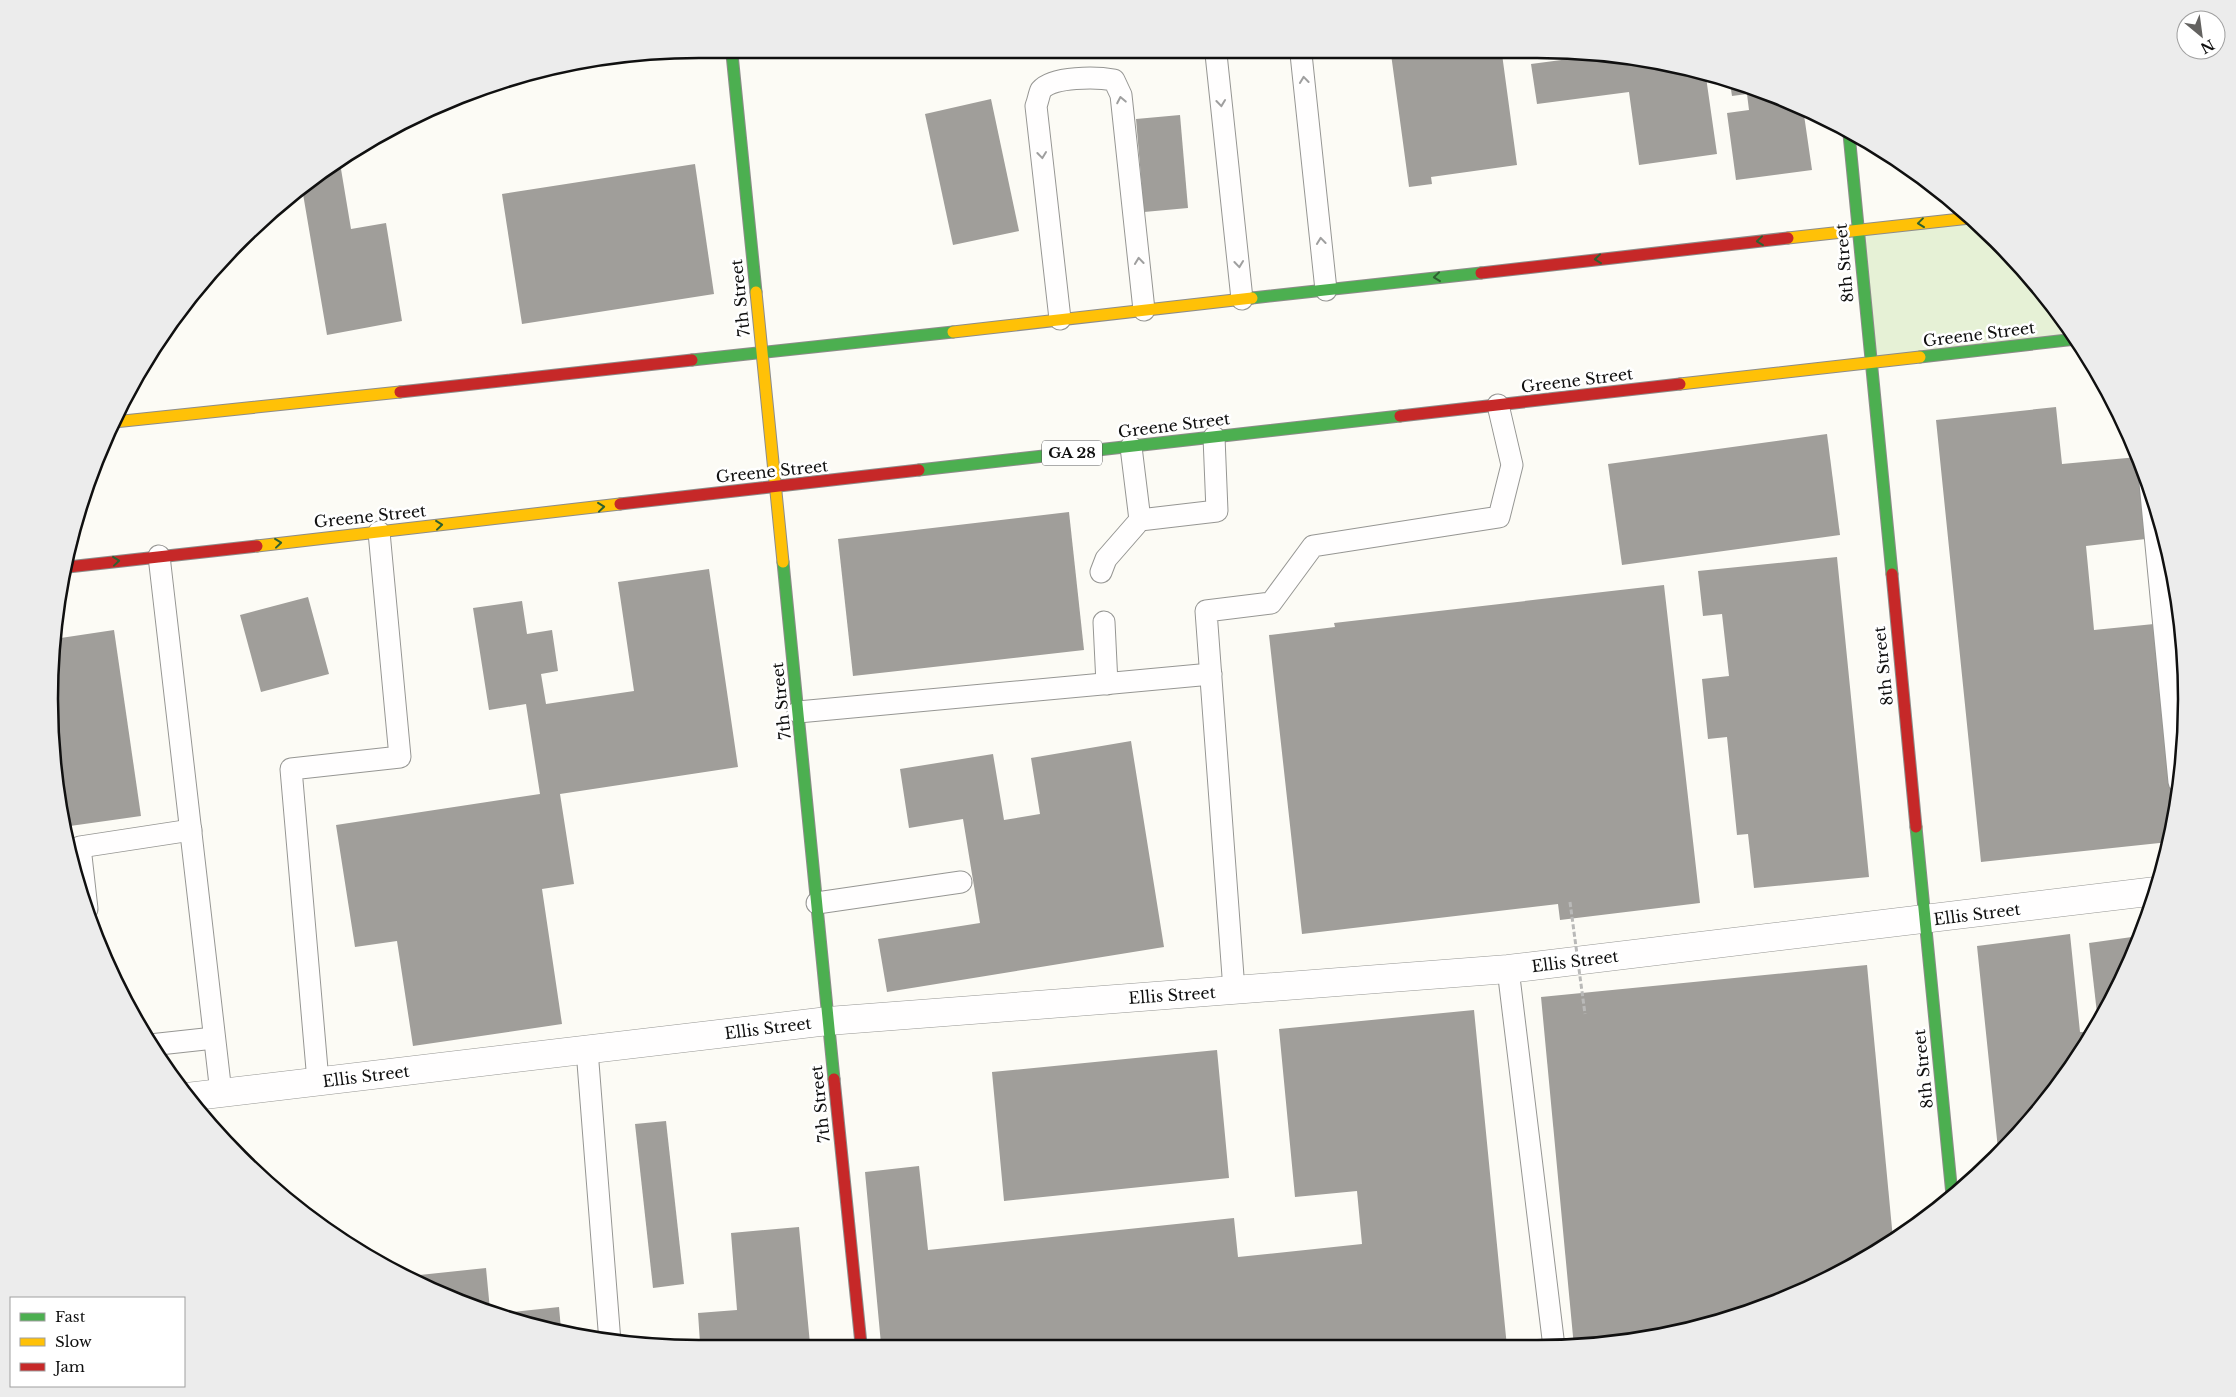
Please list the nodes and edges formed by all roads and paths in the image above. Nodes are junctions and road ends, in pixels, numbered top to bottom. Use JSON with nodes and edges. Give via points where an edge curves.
{"nodes":[{"id":1,"x":732,"y":58,"type":"edge"},
{"id":2,"x":1216,"y":58,"type":"edge"},
{"id":3,"x":1301,"y":58,"type":"edge"},
{"id":4,"x":1849,"y":139,"type":"edge"},
{"id":5,"x":1962,"y":219,"type":"edge"},
{"id":6,"x":1858,"y":230,"type":"junction"},
{"id":7,"x":1326,"y":290,"type":"junction"},
{"id":8,"x":1242,"y":299,"type":"junction"},
{"id":9,"x":1144,"y":310,"type":"junction"},
{"id":10,"x":1060,"y":319,"type":"junction"},
{"id":11,"x":2068,"y":340,"type":"edge"},
{"id":12,"x":762,"y":352,"type":"junction"},
{"id":13,"x":1870,"y":363,"type":"junction"},
{"id":14,"x":1498,"y":405,"type":"junction"},
{"id":15,"x":121,"y":421,"type":"edge"},
{"id":16,"x":1214,"y":437,"type":"junction"},
{"id":17,"x":1131,"y":447,"type":"junction"},
{"id":18,"x":776,"y":487,"type":"junction"},
{"id":19,"x":1140,"y":520,"type":"junction"},
{"id":20,"x":2154,"y":523,"type":"edge"},
{"id":21,"x":379,"y":532,"type":"junction"},
{"id":22,"x":159,"y":556,"type":"junction"},
{"id":23,"x":72,"y":566,"type":"edge"},
{"id":24,"x":1101,"y":572,"type":"dead end"},
{"id":25,"x":1104,"y":622,"type":"dead end"},
{"id":26,"x":1211,"y":674,"type":"junction"},
{"id":27,"x":1107,"y":684,"type":"junction"},
{"id":28,"x":798,"y":712,"type":"junction"},
{"id":29,"x":2176,"y":751,"type":"edge"},
{"id":30,"x":191,"y":830,"type":"junction"},
{"id":31,"x":75,"y":848,"type":"edge"},
{"id":32,"x":961,"y":882,"type":"dead end"},
{"id":33,"x":2148,"y":892,"type":"edge"},
{"id":34,"x":1570,"y":902,"type":"dead end"},
{"id":35,"x":817,"y":903,"type":"junction"},
{"id":36,"x":1924,"y":920,"type":"junction"},
{"id":37,"x":1508,"y":969,"type":"junction"},
{"id":38,"x":1234,"y":990,"type":"junction"},
{"id":39,"x":1585,"y":1014,"type":"dead end"},
{"id":40,"x":828,"y":1021,"type":"junction"},
{"id":41,"x":214,"y":1038,"type":"junction"},
{"id":42,"x":159,"y":1044,"type":"edge"},
{"id":43,"x":587,"y":1050,"type":"junction"},
{"id":44,"x":318,"y":1081,"type":"junction"},
{"id":45,"x":221,"y":1093,"type":"junction"},
{"id":46,"x":196,"y":1096,"type":"edge"},
{"id":47,"x":1951,"y":1187,"type":"edge"},
{"id":48,"x":609,"y":1333,"type":"edge"},
{"id":49,"x":1553,"y":1339,"type":"edge"},
{"id":50,"x":860,"y":1340,"type":"edge"}],
"edges":[{"from":1,"to":12,"type":"main road","name":"7th Street"},
{"from":2,"to":8,"type":"lane","one_way":true},
{"from":7,"to":3,"type":"lane","one_way":true},
{"from":4,"to":6,"type":"main road","name":"8th Street"},
{"from":5,"to":6,"type":"main road","one_way":true},
{"from":6,"to":7,"type":"main road","one_way":true},
{"from":6,"to":13,"type":"main road","name":"8th Street"},
{"from":7,"to":8,"type":"main road"},
{"from":8,"to":9,"type":"main road"},
{"from":9,"to":10,"type":"main road"},
{"from":9,"to":10,"type":"lane","one_way":true,"via":[[1121,95],[1114,80],[1099,77],[1055,82],[1041,90],[1036,106]]},
{"from":10,"to":12,"type":"main road"},
{"from":11,"to":13,"type":"main road","name":"Greene Street","number":"GA 28"},
{"from":12,"to":15,"type":"main road"},
{"from":12,"to":18,"type":"main road","name":"7th Street"},
{"from":13,"to":14,"type":"main road","name":"Greene Street","number":"GA 28"},
{"from":13,"to":36,"type":"main road","name":"8th Street"},
{"from":14,"to":16,"type":"main road","name":"Greene Street","number":"GA 28"},
{"from":14,"to":26,"type":"lane","via":[[1512,464],[1499,517],[1313,546],[1270,603],[1206,611]]},
{"from":16,"to":17,"type":"main road","name":"Greene Street","number":"GA 28"},
{"from":16,"to":19,"type":"lane","via":[[1217,511]]},
{"from":17,"to":18,"type":"main road","name":"Greene Street","number":"GA 28"},
{"from":17,"to":19,"type":"lane"},
{"from":21,"to":18,"type":"main road","name":"Greene Street","number":"GA 28","one_way":true},
{"from":18,"to":28,"type":"main road","name":"7th Street"},
{"from":19,"to":24,"type":"lane","via":[[1106,559]]},
{"from":20,"to":29,"type":"lane"},
{"from":22,"to":21,"type":"main road","name":"Greene Street","number":"GA 28","one_way":true},
{"from":21,"to":44,"type":"lane","via":[[400,756],[291,768]]},
{"from":23,"to":22,"type":"main road","name":"Greene Street","number":"GA 28","one_way":true},
{"from":22,"to":30,"type":"lane"},
{"from":25,"to":27,"type":"lane"},
{"from":26,"to":27,"type":"lane"},
{"from":26,"to":38,"type":"lane"},
{"from":27,"to":28,"type":"lane"},
{"from":28,"to":35,"type":"main road","name":"7th Street"},
{"from":30,"to":31,"type":"lane"},
{"from":30,"to":41,"type":"lane"},
{"from":32,"to":35,"type":"lane"},
{"from":33,"to":36,"type":"street","name":"Ellis Street"},
{"from":34,"to":39,"type":"path","bridge":true},
{"from":35,"to":40,"type":"main road","name":"7th Street"},
{"from":36,"to":37,"type":"street","name":"Ellis Street"},
{"from":36,"to":47,"type":"main road","name":"8th Street"},
{"from":37,"to":38,"type":"street","name":"Ellis Street"},
{"from":37,"to":49,"type":"lane"},
{"from":38,"to":40,"type":"street","name":"Ellis Street"},
{"from":40,"to":43,"type":"street","name":"Ellis Street"},
{"from":40,"to":50,"type":"main road","name":"7th Street"},
{"from":41,"to":42,"type":"lane"},
{"from":41,"to":45,"type":"lane"},
{"from":43,"to":44,"type":"street","name":"Ellis Street"},
{"from":43,"to":48,"type":"lane"},
{"from":44,"to":45,"type":"street","name":"Ellis Street"},
{"from":45,"to":46,"type":"street","name":"Ellis Street"}]}
